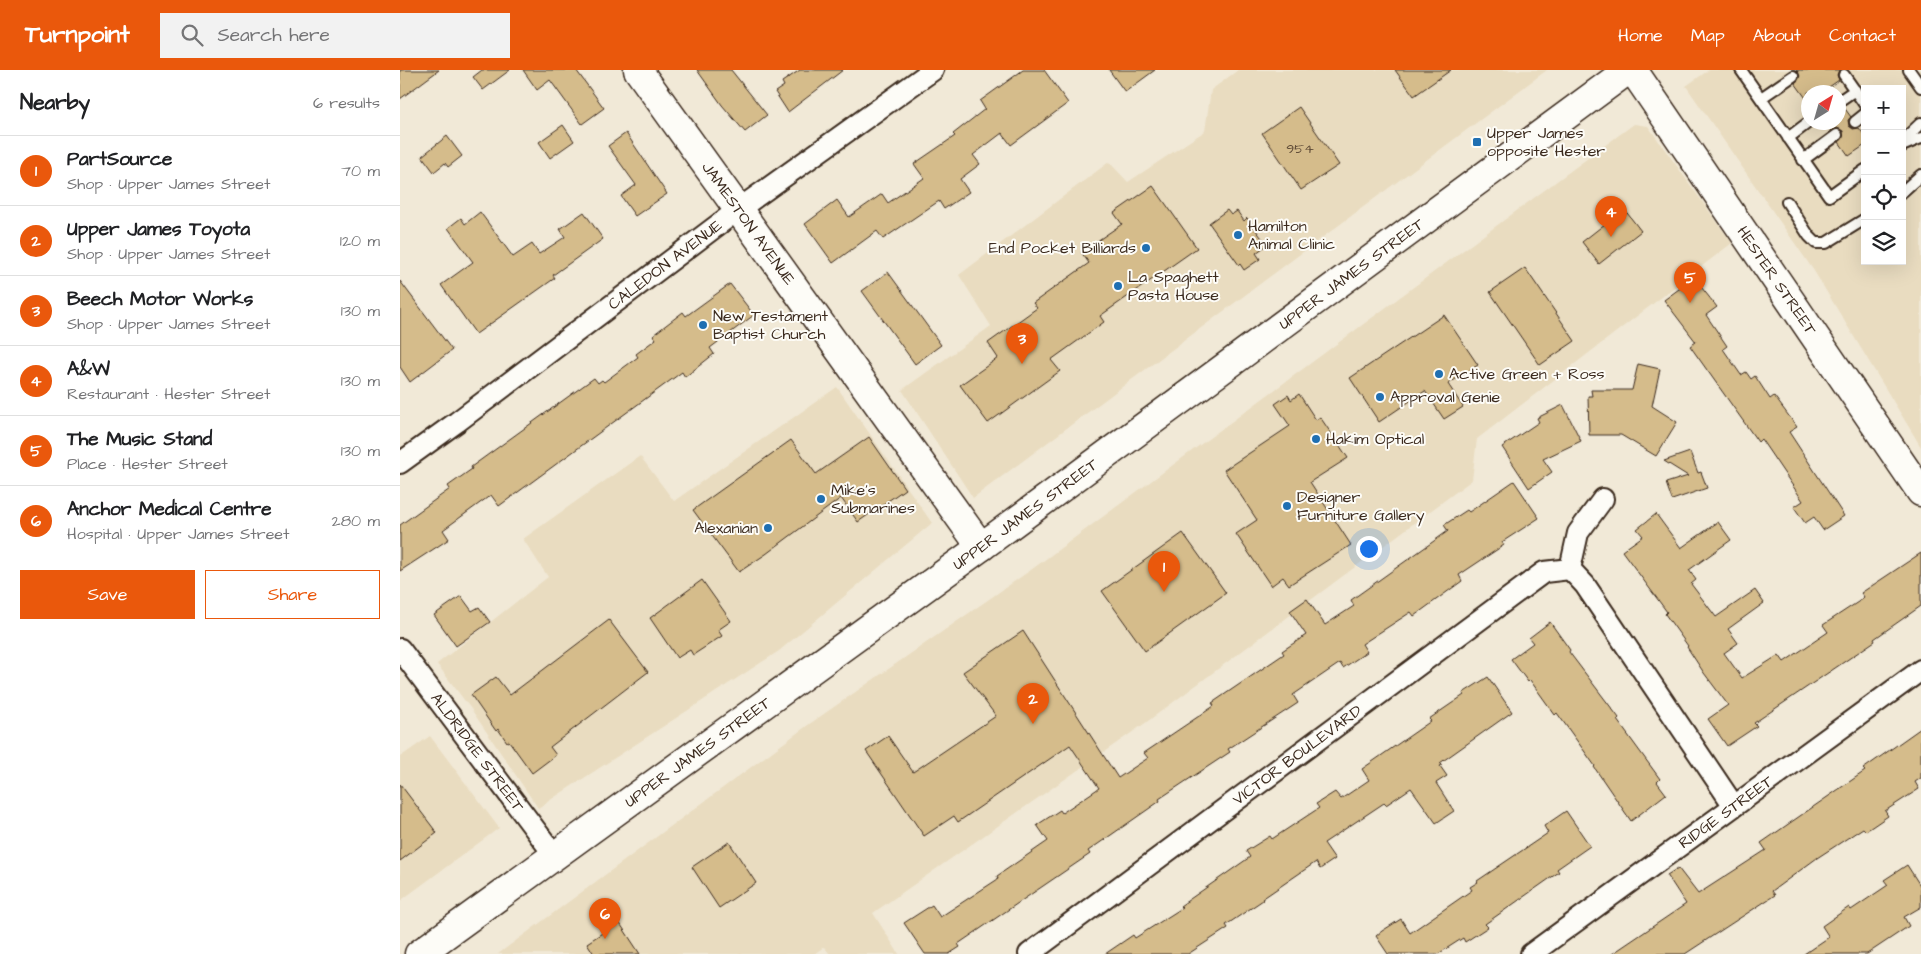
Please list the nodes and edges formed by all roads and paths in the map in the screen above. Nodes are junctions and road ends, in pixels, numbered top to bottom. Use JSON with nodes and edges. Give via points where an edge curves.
{"nodes":[{"id":1,"x":638,"y":70,"type":"edge"},
{"id":2,"x":933,"y":70,"type":"edge"},
{"id":3,"x":1628,"y":70,"type":"edge"},
{"id":4,"x":1633,"y":70,"type":"edge"},
{"id":5,"x":1909,"y":70,"type":"edge"},
{"id":6,"x":1746,"y":72,"type":"edge"},
{"id":7,"x":1793,"y":76,"type":"dead end"},
{"id":8,"x":1844,"y":76,"type":"dead end"},
{"id":9,"x":1921,"y":87,"type":"edge"},
{"id":10,"x":1855,"y":90,"type":"junction"},
{"id":11,"x":1846,"y":96,"type":"edge"},
{"id":12,"x":1761,"y":98,"type":"junction"},
{"id":13,"x":1861,"y":99,"type":"edge"},
{"id":14,"x":1861,"y":117,"type":"edge"},
{"id":15,"x":1855,"y":122,"type":"dead end"},
{"id":16,"x":1921,"y":123,"type":"edge"},
{"id":17,"x":1801,"y":128,"type":"edge"},
{"id":18,"x":1837,"y":135,"type":"dead end"},
{"id":19,"x":1906,"y":137,"type":"edge"},
{"id":20,"x":1788,"y":138,"type":"junction"},
{"id":21,"x":1921,"y":138,"type":"edge"},
{"id":22,"x":1906,"y":144,"type":"edge"},
{"id":23,"x":1803,"y":160,"type":"junction"},
{"id":24,"x":1861,"y":173,"type":"edge"},
{"id":25,"x":1921,"y":175,"type":"edge"},
{"id":26,"x":1906,"y":188,"type":"edge"},
{"id":27,"x":1788,"y":202,"type":"dead end"},
{"id":28,"x":739,"y":209,"type":"junction"},
{"id":29,"x":1863,"y":220,"type":"edge"},
{"id":30,"x":400,"y":463,"type":"edge"},
{"id":31,"x":1921,"y":492,"type":"edge"},
{"id":32,"x":1603,"y":499,"type":"dead end"},
{"id":33,"x":981,"y":547,"type":"junction"},
{"id":34,"x":1570,"y":569,"type":"junction"},
{"id":35,"x":400,"y":648,"type":"edge"},
{"id":36,"x":1921,"y":670,"type":"edge"},
{"id":37,"x":1734,"y":806,"type":"junction"},
{"id":38,"x":555,"y":856,"type":"junction"},
{"id":39,"x":419,"y":954,"type":"edge"},
{"id":40,"x":1029,"y":954,"type":"edge"},
{"id":41,"x":1531,"y":954,"type":"edge"}],
"edges":[{"from":1,"to":28,"type":"main road","name":"JAMESTON AVENUE"},
{"from":2,"to":28,"type":"street","name":"CALEDON AVENUE"},
{"from":3,"to":33,"type":"main road","name":"UPPER JAMES STREET"},
{"from":4,"to":31,"type":"main road","name":"HESTER STREET"},
{"from":5,"to":9,"type":"lane"},
{"from":6,"to":12,"type":"lane"},
{"from":7,"to":12,"type":"lane"},
{"from":8,"to":10,"type":"lane"},
{"from":10,"to":11,"type":"lane"},
{"from":10,"to":13,"type":"lane"},
{"from":12,"to":20,"type":"lane"},
{"from":14,"to":15,"type":"lane"},
{"from":16,"to":19,"type":"lane"},
{"from":17,"to":20,"type":"lane"},
{"from":18,"to":23,"type":"lane"},
{"from":20,"to":23,"type":"lane"},
{"from":21,"to":22,"type":"lane"},
{"from":23,"to":24,"type":"lane","via":[[1829,196]]},
{"from":25,"to":26,"type":"lane"},
{"from":27,"to":29,"type":"lane","via":[[1816,243],[1826,243]]},
{"from":28,"to":30,"type":"street","name":"CALEDON AVENUE"},
{"from":28,"to":33,"type":"main road","name":"JAMESTON AVENUE"},
{"from":32,"to":34,"type":"street","via":[[1578,533]]},
{"from":33,"to":38,"type":"main road","name":"UPPER JAMES STREET"},
{"from":34,"to":37,"type":"street","via":[[1585,585]]},
{"from":34,"to":40,"type":"street","name":"VICTOR BOULEVARD","via":[[1544,572]]},
{"from":35,"to":38,"type":"street","name":"ALDRIDGE STREET"},
{"from":36,"to":37,"type":"street","name":"RIDGE STREET"},
{"from":37,"to":41,"type":"street","name":"RIDGE STREET"},
{"from":38,"to":39,"type":"main road","name":"UPPER JAMES STREET"}]}
